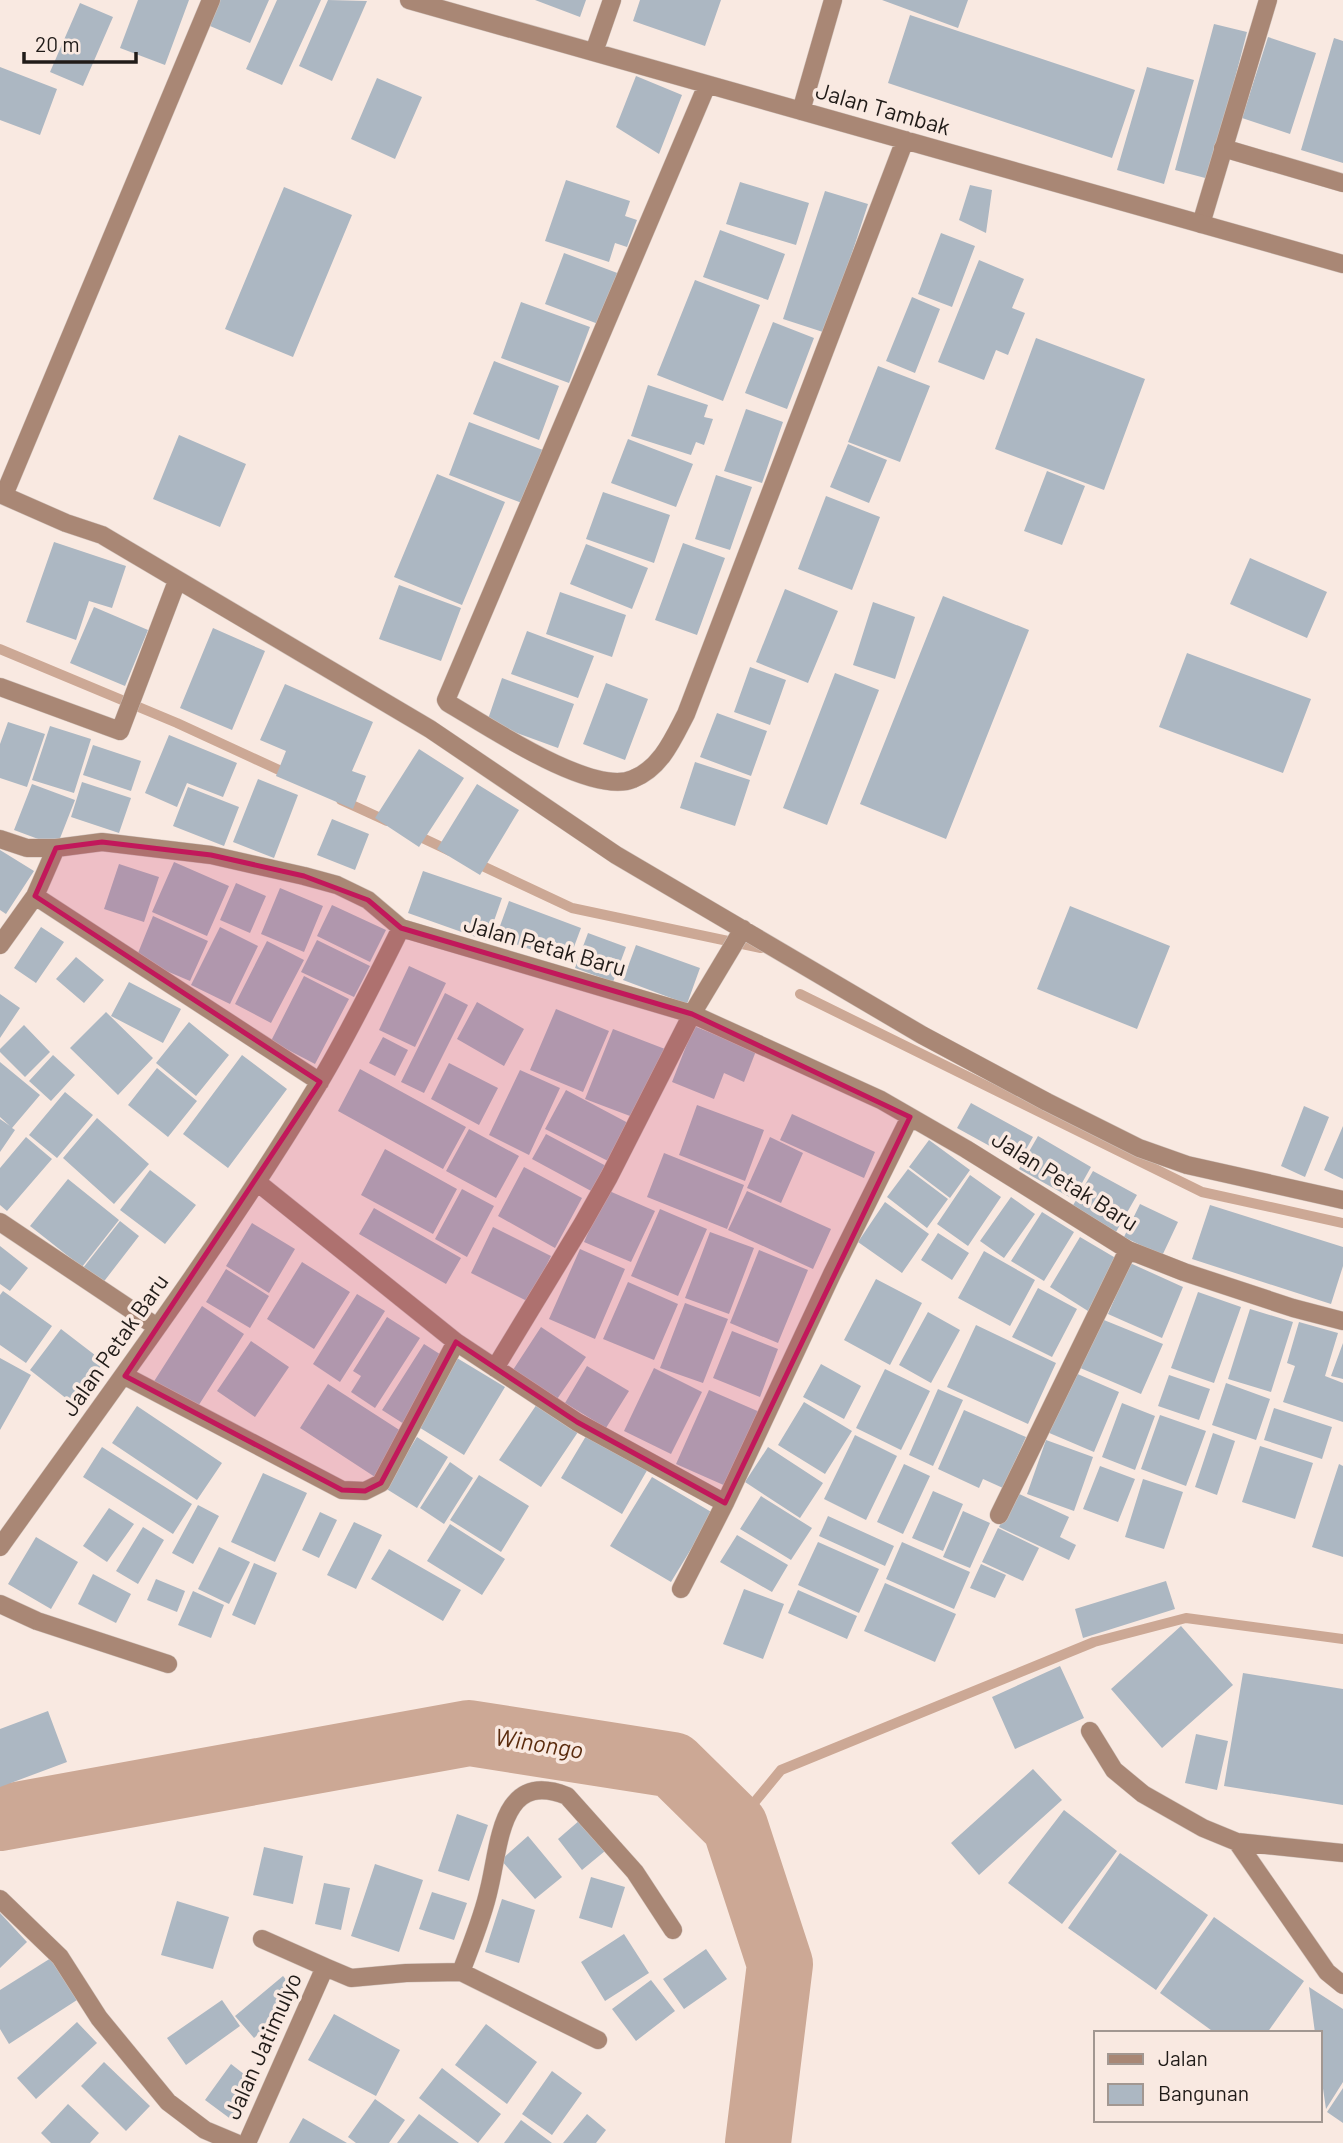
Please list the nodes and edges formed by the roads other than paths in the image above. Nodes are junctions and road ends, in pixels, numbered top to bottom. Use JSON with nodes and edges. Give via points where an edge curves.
{"nodes":[{"id":1,"x":211,"y":0,"type":"edge"},
{"id":2,"x":409,"y":0,"type":"edge"},
{"id":3,"x":612,"y":0,"type":"edge"},
{"id":4,"x":833,"y":0,"type":"edge"},
{"id":5,"x":1268,"y":0,"type":"edge"},
{"id":6,"x":594,"y":52,"type":"junction"},
{"id":7,"x":707,"y":85,"type":"junction"},
{"id":8,"x":801,"y":111,"type":"junction"},
{"id":9,"x":905,"y":140,"type":"junction"},
{"id":10,"x":1223,"y":148,"type":"junction"},
{"id":11,"x":1343,"y":183,"type":"edge"},
{"id":12,"x":1201,"y":224,"type":"junction"},
{"id":13,"x":1343,"y":264,"type":"edge"},
{"id":14,"x":2,"y":494,"type":"edge"},
{"id":15,"x":177,"y":581,"type":"junction"},
{"id":16,"x":0,"y":687,"type":"edge"},
{"id":17,"x":0,"y":839,"type":"edge"},
{"id":18,"x":56,"y":848,"type":"junction"},
{"id":19,"x":35,"y":896,"type":"junction"},
{"id":20,"x":401,"y":928,"type":"junction"},
{"id":21,"x":743,"y":929,"type":"junction"},
{"id":22,"x":0,"y":945,"type":"edge"},
{"id":23,"x":692,"y":1014,"type":"junction"},
{"id":24,"x":320,"y":1082,"type":"junction"},
{"id":25,"x":910,"y":1117,"type":"junction"},
{"id":26,"x":257,"y":1182,"type":"junction"},
{"id":27,"x":1343,"y":1200,"type":"edge"},
{"id":28,"x":0,"y":1223,"type":"edge"},
{"id":29,"x":1128,"y":1250,"type":"junction"},
{"id":30,"x":1343,"y":1321,"type":"edge"},
{"id":31,"x":157,"y":1327,"type":"junction"},
{"id":32,"x":456,"y":1342,"type":"junction"},
{"id":33,"x":495,"y":1368,"type":"junction"},
{"id":34,"x":125,"y":1376,"type":"junction"},
{"id":35,"x":725,"y":1503,"type":"junction"},
{"id":36,"x":999,"y":1514,"type":"dead end"},
{"id":37,"x":0,"y":1547,"type":"edge"},
{"id":38,"x":681,"y":1589,"type":"dead end"},
{"id":39,"x":0,"y":1604,"type":"edge"},
{"id":40,"x":168,"y":1664,"type":"dead end"},
{"id":41,"x":1090,"y":1731,"type":"dead end"},
{"id":42,"x":1237,"y":1842,"type":"junction"},
{"id":43,"x":1343,"y":1853,"type":"edge"},
{"id":44,"x":0,"y":1899,"type":"edge"},
{"id":45,"x":673,"y":1930,"type":"dead end"},
{"id":46,"x":261,"y":1939,"type":"dead end"},
{"id":47,"x":325,"y":1967,"type":"junction"},
{"id":48,"x":461,"y":1972,"type":"junction"},
{"id":49,"x":1343,"y":1985,"type":"edge"},
{"id":50,"x":598,"y":2040,"type":"dead end"},
{"id":51,"x":236,"y":2143,"type":"edge"},
{"id":52,"x":247,"y":2143,"type":"edge"}],
"edges":[{"from":1,"to":14,"type":"street"},
{"from":2,"to":6,"type":"street","name":"Jalan Tambak"},
{"from":3,"to":6,"type":"street"},
{"from":4,"to":8,"type":"street"},
{"from":5,"to":10,"type":"street"},
{"from":6,"to":7,"type":"street","name":"Jalan Tambak"},
{"from":7,"to":8,"type":"street","name":"Jalan Tambak"},
{"from":7,"to":9,"type":"street","via":[[446,700],[560,767],[603,781],[631,781],[655,766],[686,714]]},
{"from":8,"to":9,"type":"street","name":"Jalan Tambak"},
{"from":9,"to":12,"type":"street","name":"Jalan Tambak"},
{"from":10,"to":11,"type":"street"},
{"from":10,"to":12,"type":"street"},
{"from":12,"to":13,"type":"street","name":"Jalan Tambak"},
{"from":14,"to":15,"type":"street","via":[[102,535]]},
{"from":15,"to":16,"type":"street","via":[[120,732]]},
{"from":15,"to":21,"type":"street","via":[[430,729],[616,855]]},
{"from":17,"to":18,"type":"street","via":[[27,848]]},
{"from":18,"to":19,"type":"street"},
{"from":18,"to":20,"type":"street","via":[[102,842],[211,855],[304,876],[368,900]]},
{"from":19,"to":22,"type":"street"},
{"from":19,"to":24,"type":"street"},
{"from":20,"to":23,"type":"street","name":"Jalan Petak Baru"},
{"from":20,"to":24,"type":"street","name":"Jalan Petak Baru"},
{"from":21,"to":23,"type":"street"},
{"from":21,"to":27,"type":"street","via":[[922,1035],[1139,1148],[1187,1165]]},
{"from":23,"to":25,"type":"street","name":"Jalan Petak Baru"},
{"from":23,"to":33,"type":"street","via":[[609,1177]]},
{"from":24,"to":26,"type":"street","name":"Jalan Petak Baru"},
{"from":25,"to":29,"type":"street","name":"Jalan Petak Baru"},
{"from":25,"to":35,"type":"street"},
{"from":26,"to":31,"type":"street","name":"Jalan Petak Baru"},
{"from":26,"to":32,"type":"street"},
{"from":28,"to":31,"type":"street"},
{"from":29,"to":30,"type":"street","name":"Jalan Petak Baru"},
{"from":29,"to":36,"type":"street"},
{"from":31,"to":34,"type":"street","name":"Jalan Petak Baru"},
{"from":32,"to":33,"type":"street"},
{"from":32,"to":34,"type":"street","via":[[381,1483],[365,1491],[342,1490]]},
{"from":33,"to":35,"type":"street","via":[[577,1423]]},
{"from":34,"to":37,"type":"street","name":"Jalan Petak Baru"},
{"from":35,"to":38,"type":"street"},
{"from":39,"to":40,"type":"street","via":[[37,1621]]},
{"from":41,"to":42,"type":"street","via":[[1114,1770],[1143,1794]]},
{"from":42,"to":43,"type":"street"},
{"from":42,"to":49,"type":"street","via":[[1327,1972]]},
{"from":44,"to":51,"type":"street","via":[[60,1957],[99,2018],[168,2102],[205,2130]]},
{"from":45,"to":48,"type":"street","via":[[635,1872],[567,1796],[534,1790],[520,1796],[509,1809],[489,1891]]},
{"from":46,"to":47,"type":"street"},
{"from":47,"to":48,"type":"street","name":"Jalan Jatimulyo","via":[[351,1978]]},
{"from":47,"to":52,"type":"street","name":"Jalan Jatimulyo"},
{"from":48,"to":50,"type":"street","name":"Jalan Jatimulyo"}]}
